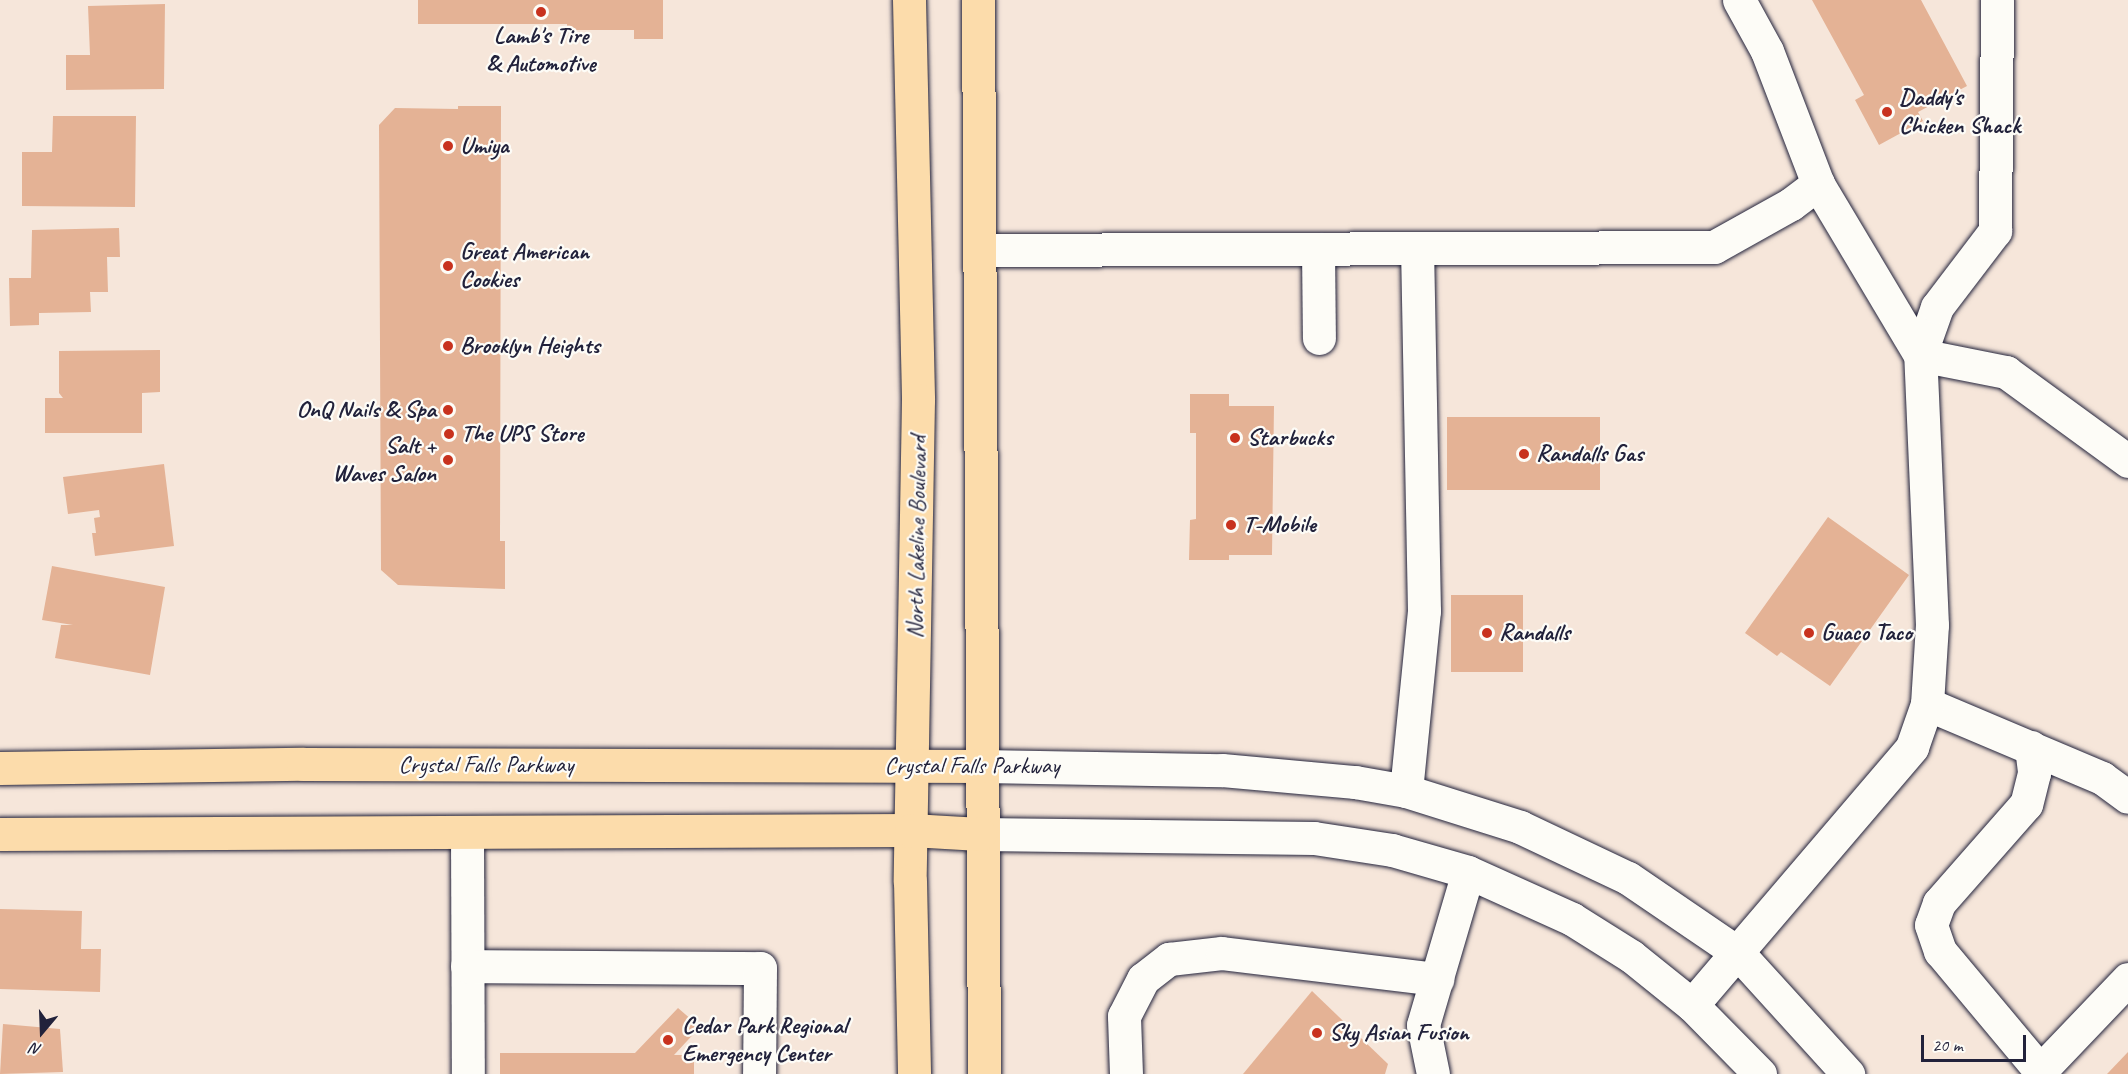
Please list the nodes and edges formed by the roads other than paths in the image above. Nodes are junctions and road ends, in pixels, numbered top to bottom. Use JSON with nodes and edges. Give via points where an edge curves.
{"nodes":[{"id":1,"x":909,"y":0,"type":"edge"},
{"id":2,"x":978,"y":0,"type":"edge"},
{"id":3,"x":1739,"y":0,"type":"edge"},
{"id":4,"x":1997,"y":0,"type":"edge"},
{"id":5,"x":1818,"y":184,"type":"junction"},
{"id":6,"x":1318,"y":249,"type":"junction"},
{"id":7,"x":1417,"y":249,"type":"junction"},
{"id":8,"x":979,"y":250,"type":"junction"},
{"id":9,"x":1319,"y":338,"type":"dead end"},
{"id":10,"x":1920,"y":356,"type":"junction"},
{"id":11,"x":2128,"y":461,"type":"edge"},
{"id":12,"x":1927,"y":705,"type":"junction"},
{"id":13,"x":2031,"y":747,"type":"junction"},
{"id":14,"x":913,"y":765,"type":"junction"},
{"id":15,"x":982,"y":766,"type":"junction"},
{"id":16,"x":0,"y":768,"type":"edge"},
{"id":17,"x":1406,"y":791,"type":"junction"},
{"id":18,"x":2128,"y":797,"type":"edge"},
{"id":19,"x":911,"y":830,"type":"junction"},
{"id":20,"x":467,"y":832,"type":"junction"},
{"id":21,"x":0,"y":834,"type":"edge"},
{"id":22,"x":980,"y":834,"type":"junction"},
{"id":23,"x":1468,"y":872,"type":"junction"},
{"id":24,"x":1738,"y":953,"type":"junction"},
{"id":25,"x":467,"y":966,"type":"junction"},
{"id":26,"x":1437,"y":979,"type":"junction"},
{"id":27,"x":2128,"y":979,"type":"edge"},
{"id":28,"x":1692,"y":1005,"type":"junction"},
{"id":29,"x":2042,"y":1072,"type":"edge"},
{"id":30,"x":468,"y":1074,"type":"edge"},
{"id":31,"x":759,"y":1074,"type":"edge"},
{"id":32,"x":914,"y":1074,"type":"edge"},
{"id":33,"x":984,"y":1074,"type":"edge"},
{"id":34,"x":1126,"y":1074,"type":"edge"},
{"id":35,"x":1433,"y":1074,"type":"edge"},
{"id":36,"x":1761,"y":1074,"type":"edge"},
{"id":37,"x":1848,"y":1074,"type":"edge"}],
"edges":[{"from":1,"to":14,"type":"main road","name":"North Lakeline Boulevard","via":[[918,400]]},
{"from":2,"to":8,"type":"main road"},
{"from":3,"to":5,"type":"street","via":[[1767,51]]},
{"from":4,"to":10,"type":"street","via":[[1995,231],[1937,307]]},
{"from":5,"to":7,"type":"street","via":[[1791,204],[1714,247]]},
{"from":5,"to":10,"type":"street"},
{"from":6,"to":7,"type":"street"},
{"from":6,"to":8,"type":"street"},
{"from":6,"to":9,"type":"street"},
{"from":7,"to":17,"type":"street","via":[[1424,612]]},
{"from":8,"to":15,"type":"main road"},
{"from":10,"to":11,"type":"street","via":[[2006,372]]},
{"from":10,"to":12,"type":"street","via":[[1932,625]]},
{"from":12,"to":13,"type":"street"},
{"from":12,"to":24,"type":"street","via":[[1912,747]]},
{"from":13,"to":18,"type":"street","via":[[2102,778]]},
{"from":13,"to":29,"type":"street","via":[[2034,773],[2026,804],[1939,903],[1931,925],[1940,951]]},
{"from":14,"to":15,"type":"main road","name":"Crystal Falls Parkway"},
{"from":14,"to":16,"type":"main road","name":"Crystal Falls Parkway"},
{"from":14,"to":19,"type":"main road","name":"North Lakeline Boulevard"},
{"from":15,"to":17,"type":"street","name":"Crystal Falls Parkway","via":[[1222,770]]},
{"from":15,"to":22,"type":"main road"},
{"from":17,"to":24,"type":"street","name":"Crystal Falls Parkway","via":[[1520,827],[1628,878]]},
{"from":19,"to":20,"type":"main road"},
{"from":19,"to":22,"type":"main road"},
{"from":19,"to":32,"type":"main road","name":"North Lakeline Boulevard"},
{"from":20,"to":21,"type":"main road"},
{"from":20,"to":25,"type":"street"},
{"from":22,"to":23,"type":"street","via":[[1314,838],[1392,850]]},
{"from":22,"to":33,"type":"main road"},
{"from":23,"to":26,"type":"street"},
{"from":23,"to":28,"type":"street","via":[[1572,919],[1631,956]]},
{"from":24,"to":28,"type":"street"},
{"from":24,"to":37,"type":"street","name":"Crystal Falls Parkway"},
{"from":25,"to":30,"type":"street"},
{"from":25,"to":31,"type":"street","via":[[760,968]]},
{"from":26,"to":34,"type":"street","via":[[1222,953],[1169,959],[1143,979],[1124,1016]]},
{"from":26,"to":35,"type":"street","via":[[1423,1025]]},
{"from":27,"to":29,"type":"street"},
{"from":28,"to":36,"type":"street"}]}
